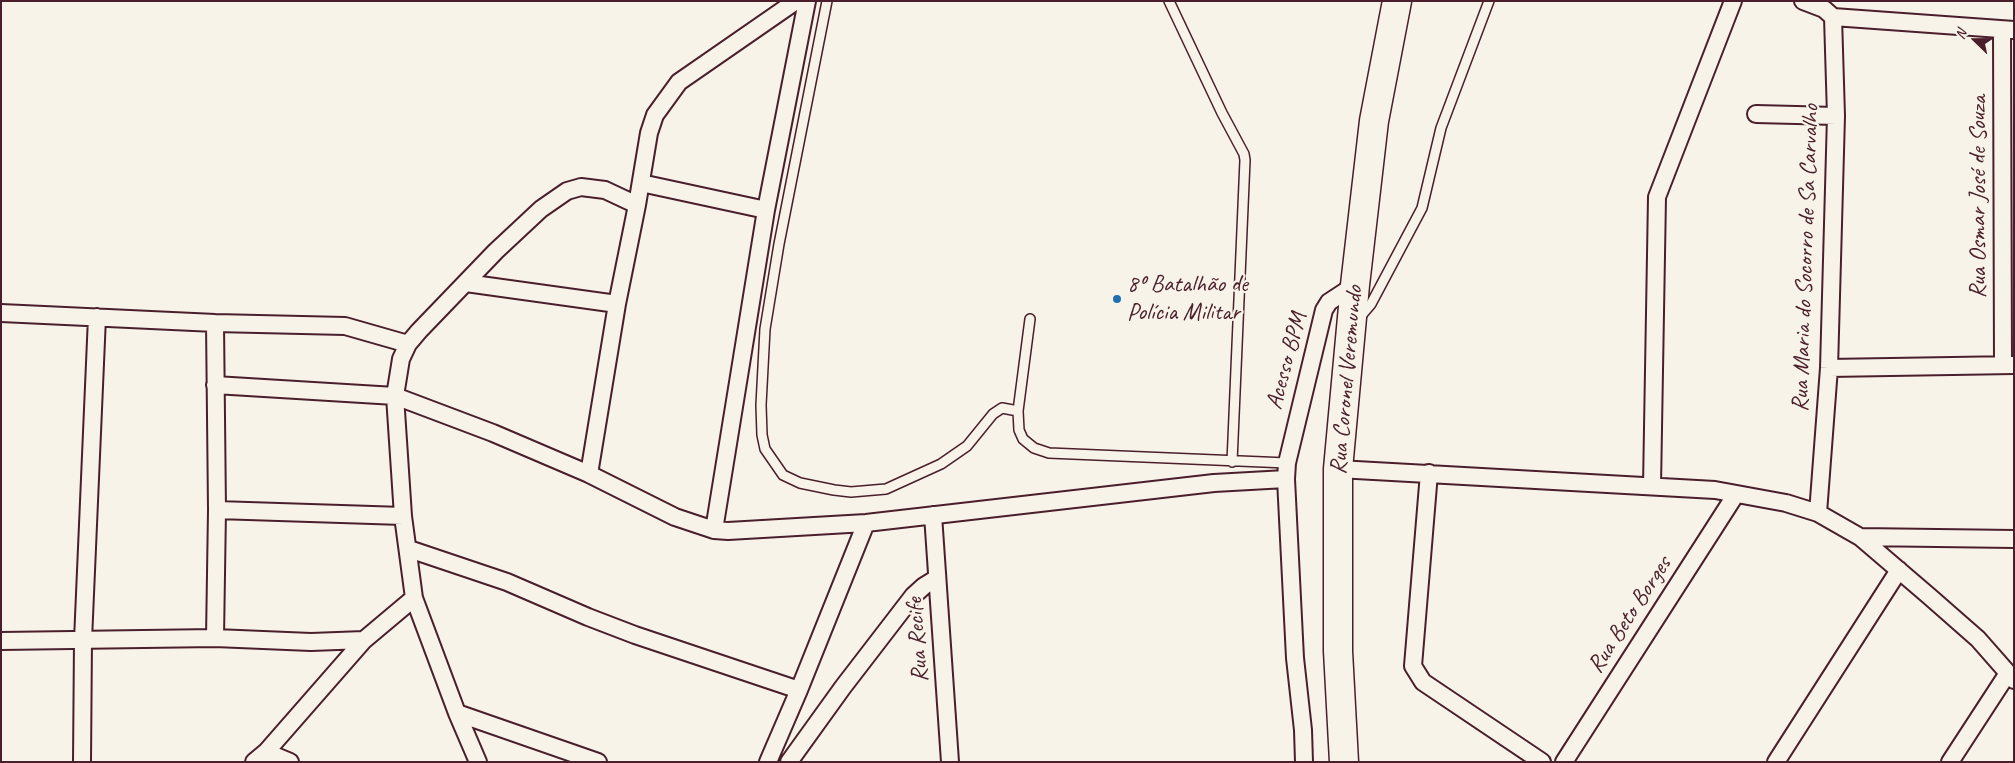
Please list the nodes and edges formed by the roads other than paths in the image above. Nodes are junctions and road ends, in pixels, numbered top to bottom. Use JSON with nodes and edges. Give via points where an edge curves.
{"nodes":[{"id":1,"x":796,"y":1,"type":"edge"},
{"id":2,"x":807,"y":1,"type":"edge"},
{"id":3,"x":828,"y":1,"type":"edge"},
{"id":4,"x":1169,"y":1,"type":"edge"},
{"id":5,"x":1398,"y":1,"type":"edge"},
{"id":6,"x":1489,"y":1,"type":"edge"},
{"id":7,"x":1733,"y":1,"type":"edge"},
{"id":8,"x":1803,"y":1,"type":"edge"},
{"id":9,"x":1828,"y":9,"type":"edge"},
{"id":10,"x":2008,"y":30,"type":"edge"},
{"id":11,"x":1756,"y":114,"type":"dead end"},
{"id":12,"x":1836,"y":116,"type":"junction"},
{"id":13,"x":641,"y":183,"type":"junction"},
{"id":14,"x":637,"y":205,"type":"junction"},
{"id":15,"x":766,"y":210,"type":"junction"},
{"id":16,"x":466,"y":283,"type":"junction"},
{"id":17,"x":1354,"y":285,"type":"junction"},
{"id":18,"x":617,"y":304,"type":"junction"},
{"id":19,"x":1,"y":313,"type":"edge"},
{"id":20,"x":96,"y":317,"type":"junction"},
{"id":21,"x":1030,"y":318,"type":"dead end"},
{"id":22,"x":215,"y":323,"type":"junction"},
{"id":23,"x":1351,"y":327,"type":"junction"},
{"id":24,"x":408,"y":344,"type":"junction"},
{"id":25,"x":2008,"y":365,"type":"edge"},
{"id":26,"x":1829,"y":368,"type":"junction"},
{"id":27,"x":215,"y":385,"type":"junction"},
{"id":28,"x":395,"y":396,"type":"junction"},
{"id":29,"x":1018,"y":411,"type":"junction"},
{"id":30,"x":1232,"y":462,"type":"junction"},
{"id":31,"x":1338,"y":469,"type":"junction"},
{"id":32,"x":1287,"y":471,"type":"junction"},
{"id":33,"x":1429,"y":473,"type":"junction"},
{"id":34,"x":589,"y":474,"type":"junction"},
{"id":35,"x":1652,"y":486,"type":"junction"},
{"id":36,"x":1736,"y":494,"type":"junction"},
{"id":37,"x":217,"y":510,"type":"junction"},
{"id":38,"x":1818,"y":513,"type":"junction"},
{"id":39,"x":933,"y":515,"type":"junction"},
{"id":40,"x":403,"y":516,"type":"junction"},
{"id":41,"x":866,"y":523,"type":"junction"},
{"id":42,"x":714,"y":530,"type":"junction"},
{"id":43,"x":1860,"y":538,"type":"junction"},
{"id":44,"x":2014,"y":539,"type":"edge"},
{"id":45,"x":409,"y":549,"type":"junction"},
{"id":46,"x":1899,"y":570,"type":"junction"},
{"id":47,"x":937,"y":578,"type":"junction"},
{"id":48,"x":414,"y":598,"type":"junction"},
{"id":49,"x":215,"y":638,"type":"junction"},
{"id":50,"x":84,"y":640,"type":"junction"},
{"id":51,"x":364,"y":640,"type":"junction"},
{"id":52,"x":1,"y":641,"type":"edge"},
{"id":53,"x":2011,"y":676,"type":"edge"},
{"id":54,"x":799,"y":690,"type":"junction"},
{"id":55,"x":457,"y":713,"type":"junction"},
{"id":56,"x":260,"y":757,"type":"edge"},
{"id":57,"x":82,"y":762,"type":"edge"},
{"id":58,"x":290,"y":762,"type":"edge"},
{"id":59,"x":478,"y":762,"type":"edge"},
{"id":60,"x":598,"y":762,"type":"edge"},
{"id":61,"x":768,"y":762,"type":"edge"},
{"id":62,"x":789,"y":762,"type":"edge"},
{"id":63,"x":950,"y":762,"type":"edge"},
{"id":64,"x":1304,"y":762,"type":"edge"},
{"id":65,"x":1344,"y":762,"type":"edge"},
{"id":66,"x":1542,"y":762,"type":"edge"},
{"id":67,"x":1564,"y":762,"type":"edge"},
{"id":68,"x":1776,"y":762,"type":"edge"},
{"id":69,"x":1950,"y":762,"type":"edge"}],
"edges":[{"from":1,"to":13,"type":"street","via":[[679,82],[655,115]]},
{"from":2,"to":15,"type":"street"},
{"from":3,"to":29,"type":"lane","via":[[765,329],[761,405],[765,449],[784,474],[800,483],[851,492],[886,489],[941,464],[967,446],[1002,408]]},
{"from":4,"to":30,"type":"lane","via":[[1245,160]]},
{"from":5,"to":17,"type":"highway","name":"Rua Coronel Veremundo","via":[[1374,121]]},
{"from":6,"to":23,"type":"lane","via":[[1441,128],[1422,208],[1372,304]]},
{"from":7,"to":35,"type":"street","via":[[1657,197]]},
{"from":8,"to":9,"type":"street"},
{"from":9,"to":10,"type":"street"},
{"from":9,"to":12,"type":"street","name":"Rua Maria do Socorro de Sa Carvalho"},
{"from":10,"to":25,"type":"street","name":"Rua Osmar José de Souza"},
{"from":11,"to":12,"type":"street"},
{"from":12,"to":26,"type":"street","name":"Rua Maria do Socorro de Sa Carvalho"},
{"from":13,"to":14,"type":"street"},
{"from":13,"to":15,"type":"street"},
{"from":14,"to":16,"type":"street","via":[[605,190],[581,187],[568,191],[541,209]]},
{"from":14,"to":18,"type":"street"},
{"from":15,"to":42,"type":"street"},
{"from":16,"to":18,"type":"street"},
{"from":16,"to":24,"type":"street"},
{"from":17,"to":23,"type":"highway","name":"Rua Coronel Veremundo"},
{"from":17,"to":32,"type":"street","name":"Acesso BPM","via":[[1329,302],[1324,310]]},
{"from":18,"to":34,"type":"street"},
{"from":19,"to":20,"type":"street"},
{"from":20,"to":22,"type":"street"},
{"from":20,"to":50,"type":"street"},
{"from":21,"to":29,"type":"lane"},
{"from":22,"to":24,"type":"street","via":[[344,326]]},
{"from":22,"to":27,"type":"street"},
{"from":23,"to":31,"type":"highway","name":"Rua Coronel Veremundo"},
{"from":24,"to":28,"type":"street","via":[[401,358]]},
{"from":25,"to":26,"type":"street"},
{"from":26,"to":38,"type":"street","name":"Rua Maria do Socorro de Sa Carvalho"},
{"from":27,"to":28,"type":"street"},
{"from":27,"to":37,"type":"street"},
{"from":28,"to":34,"type":"street","via":[[493,432]]},
{"from":28,"to":40,"type":"street"},
{"from":29,"to":30,"type":"lane","via":[[1023,439],[1049,454]]},
{"from":30,"to":32,"type":"lane"},
{"from":31,"to":33,"type":"street"},
{"from":31,"to":65,"type":"highway","name":"Rua Coronel Veremundo","via":[[1338,651]]},
{"from":32,"to":39,"type":"street","via":[[1214,483]]},
{"from":32,"to":64,"type":"street","name":"Acesso BPM","via":[[1295,658]]},
{"from":33,"to":35,"type":"street"},
{"from":33,"to":66,"type":"street","via":[[1413,666],[1423,682]]},
{"from":34,"to":42,"type":"street","via":[[675,517]]},
{"from":35,"to":36,"type":"street"},
{"from":36,"to":38,"type":"street","via":[[1786,503]]},
{"from":36,"to":67,"type":"street","name":"Rua Beto Borges"},
{"from":37,"to":40,"type":"street"},
{"from":37,"to":49,"type":"street"},
{"from":38,"to":43,"type":"street"},
{"from":39,"to":41,"type":"street"},
{"from":39,"to":47,"type":"street","name":"Rua Recife"},
{"from":40,"to":45,"type":"street"},
{"from":41,"to":42,"type":"street"},
{"from":41,"to":54,"type":"street"},
{"from":43,"to":44,"type":"street"},
{"from":43,"to":46,"type":"street"},
{"from":45,"to":48,"type":"street"},
{"from":45,"to":54,"type":"street","via":[[507,582],[635,635]]},
{"from":46,"to":53,"type":"street","via":[[1978,639]]},
{"from":46,"to":68,"type":"street"},
{"from":47,"to":62,"type":"street","via":[[913,596]]},
{"from":47,"to":63,"type":"street","name":"Rua Recife"},
{"from":48,"to":51,"type":"street"},
{"from":48,"to":55,"type":"street"},
{"from":49,"to":50,"type":"street"},
{"from":49,"to":51,"type":"street","via":[[311,642]]},
{"from":50,"to":52,"type":"street"},
{"from":50,"to":57,"type":"street"},
{"from":51,"to":56,"type":"street"},
{"from":53,"to":69,"type":"street"},
{"from":54,"to":61,"type":"street"},
{"from":55,"to":59,"type":"street"},
{"from":55,"to":60,"type":"street"},
{"from":56,"to":58,"type":"street"}]}
